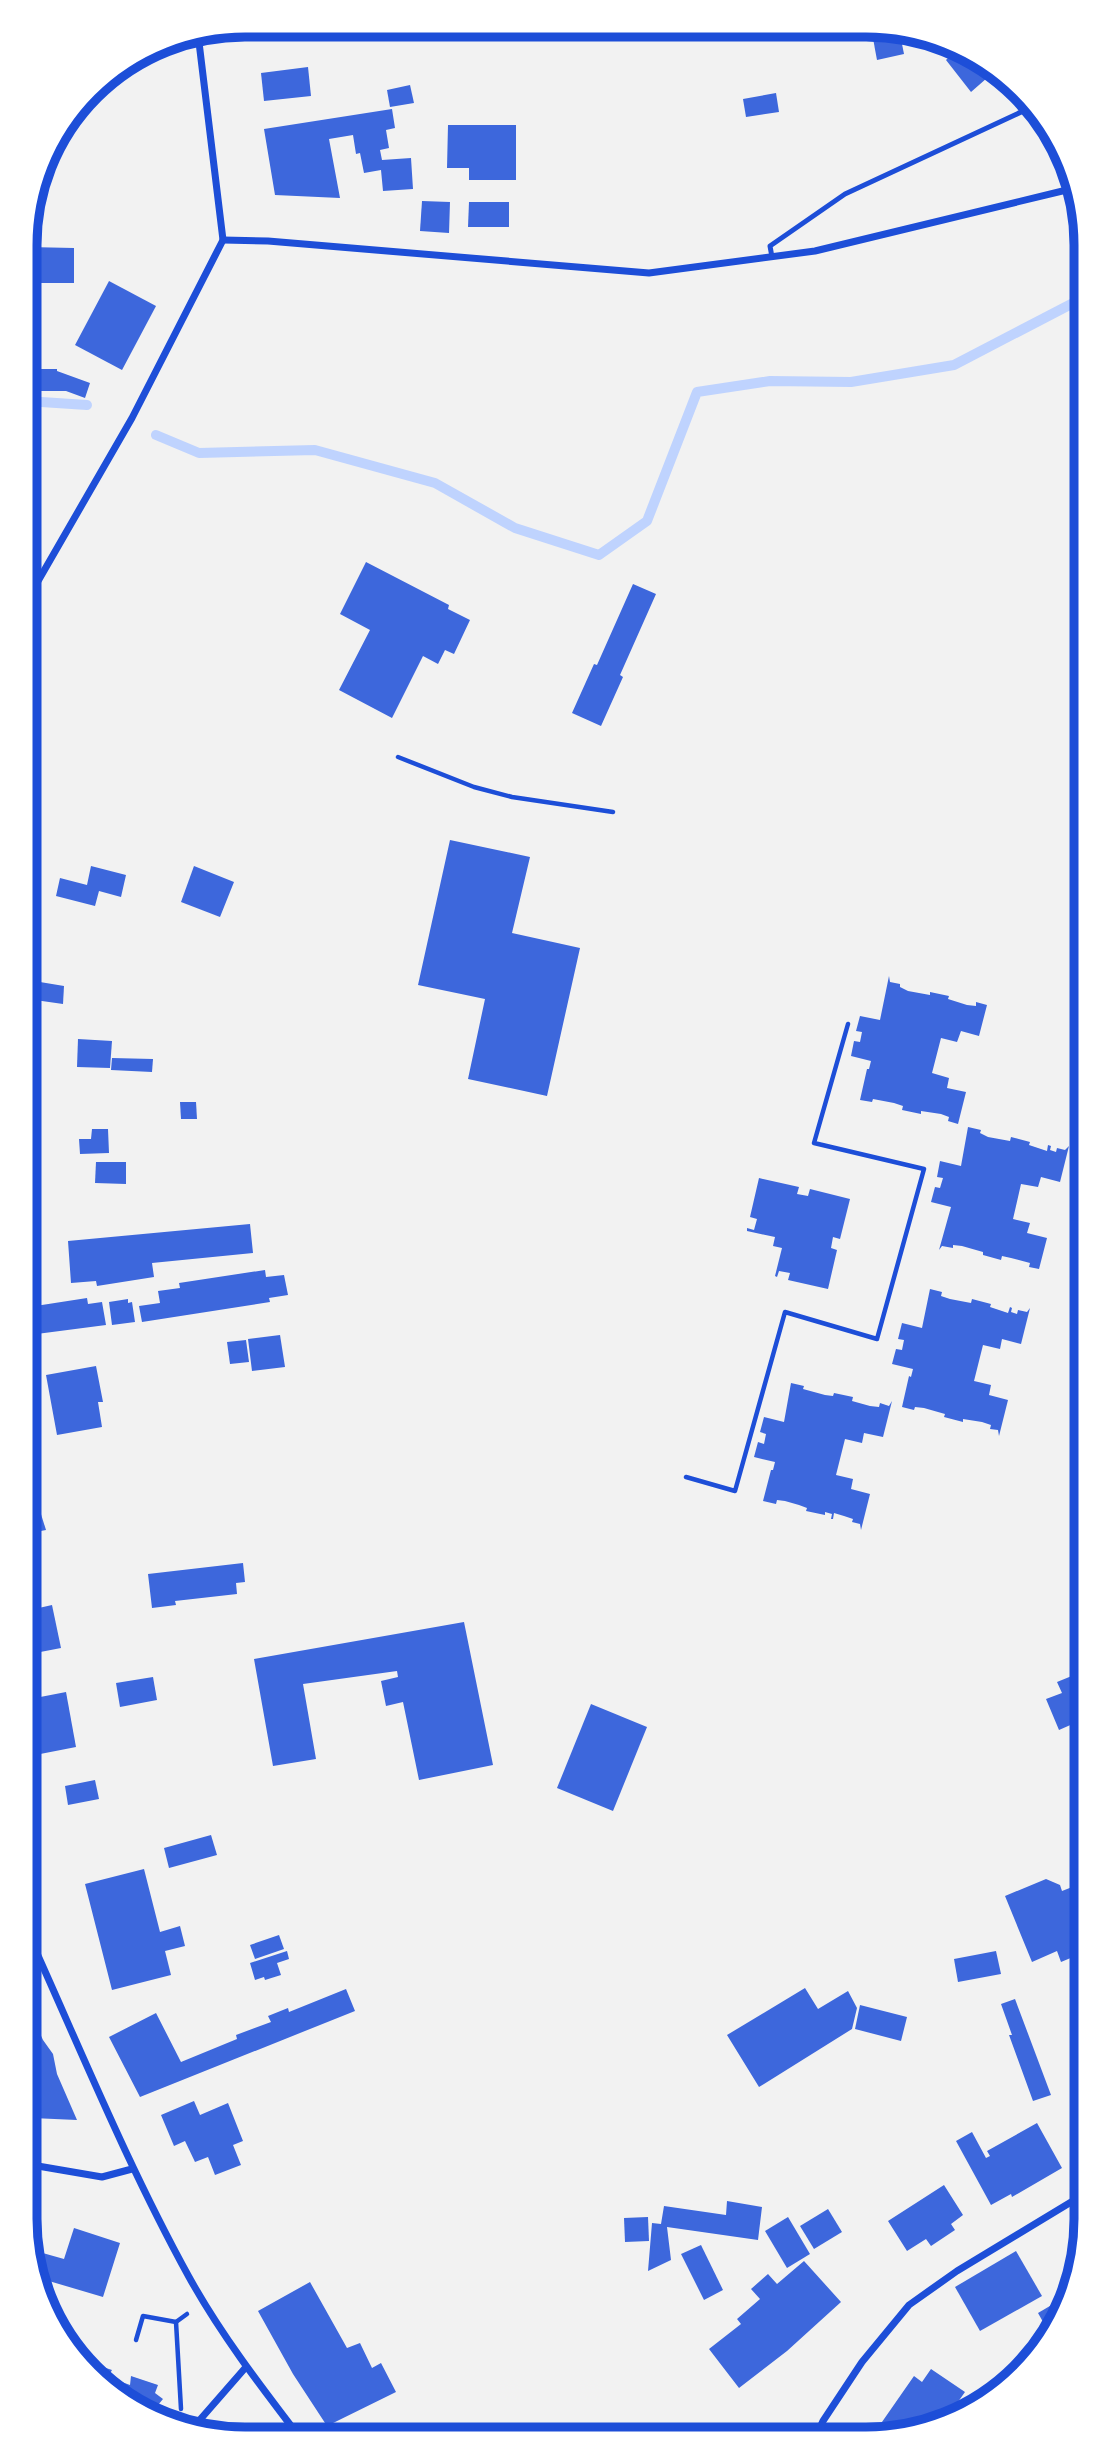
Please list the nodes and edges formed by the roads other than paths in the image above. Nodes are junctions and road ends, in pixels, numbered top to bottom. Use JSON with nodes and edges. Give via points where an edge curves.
{"nodes":[{"id":1,"x":199,"y":42,"type":"edge"},
{"id":2,"x":1024,"y":111,"type":"edge"},
{"id":3,"x":1067,"y":190,"type":"edge"},
{"id":4,"x":223,"y":240,"type":"junction"},
{"id":5,"x":772,"y":257,"type":"junction"},
{"id":6,"x":37,"y":583,"type":"edge"},
{"id":7,"x":37,"y":1954,"type":"edge"},
{"id":8,"x":37,"y":2166,"type":"edge"},
{"id":9,"x":132,"y":2169,"type":"junction"},
{"id":10,"x":1074,"y":2200,"type":"edge"},
{"id":11,"x":246,"y":2367,"type":"junction"},
{"id":12,"x":198,"y":2421,"type":"edge"},
{"id":13,"x":292,"y":2427,"type":"edge"},
{"id":14,"x":820,"y":2427,"type":"edge"}],
"edges":[{"from":1,"to":4,"type":"street"},
{"from":2,"to":5,"type":"lane","via":[[845,194],[770,246]]},
{"from":3,"to":5,"type":"street","via":[[815,251]]},
{"from":4,"to":5,"type":"street","via":[[649,272]]},
{"from":4,"to":6,"type":"street","via":[[132,418]]},
{"from":7,"to":9,"type":"street"},
{"from":8,"to":9,"type":"street","via":[[102,2177]]},
{"from":9,"to":11,"type":"street","via":[[191,2279]]},
{"from":10,"to":14,"type":"street","via":[[909,2305],[862,2362]]},
{"from":11,"to":12,"type":"street"},
{"from":11,"to":13,"type":"street"}]}
